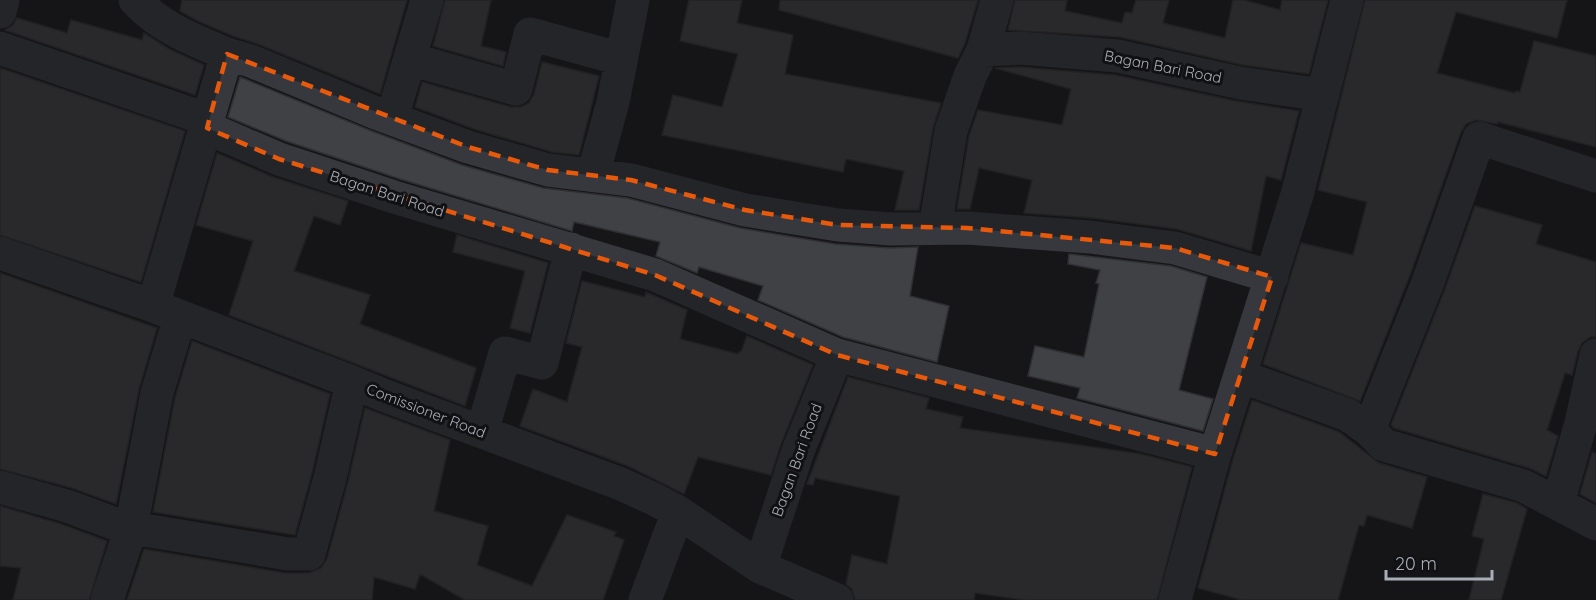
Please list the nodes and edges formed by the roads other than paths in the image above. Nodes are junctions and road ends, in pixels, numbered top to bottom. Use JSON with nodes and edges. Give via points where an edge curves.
{"nodes":[{"id":1,"x":3,"y":0,"type":"edge"},
{"id":2,"x":135,"y":0,"type":"edge"},
{"id":3,"x":427,"y":0,"type":"edge"},
{"id":4,"x":633,"y":0,"type":"edge"},
{"id":5,"x":997,"y":0,"type":"edge"},
{"id":6,"x":1347,"y":0,"type":"edge"},
{"id":7,"x":0,"y":12,"type":"edge"},
{"id":8,"x":0,"y":48,"type":"edge"},
{"id":9,"x":983,"y":50,"type":"junction"},
{"id":10,"x":227,"y":54,"type":"junction"},
{"id":11,"x":410,"y":59,"type":"junction"},
{"id":12,"x":621,"y":59,"type":"junction"},
{"id":13,"x":1323,"y":95,"type":"junction"},
{"id":14,"x":392,"y":118,"type":"junction"},
{"id":15,"x":208,"y":124,"type":"junction"},
{"id":16,"x":593,"y":175,"type":"junction"},
{"id":17,"x":1596,"y":176,"type":"edge"},
{"id":18,"x":935,"y":228,"type":"junction"},
{"id":19,"x":571,"y":249,"type":"junction"},
{"id":20,"x":0,"y":253,"type":"edge"},
{"id":21,"x":1272,"y":277,"type":"junction"},
{"id":22,"x":167,"y":312,"type":"junction"},
{"id":23,"x":837,"y":355,"type":"junction"},
{"id":24,"x":1596,"y":355,"type":"edge"},
{"id":25,"x":1240,"y":376,"type":"junction"},
{"id":26,"x":352,"y":382,"type":"junction"},
{"id":27,"x":1369,"y":430,"type":"junction"},
{"id":28,"x":482,"y":432,"type":"junction"},
{"id":29,"x":1215,"y":454,"type":"junction"},
{"id":30,"x":0,"y":487,"type":"edge"},
{"id":31,"x":1558,"y":503,"type":"junction"},
{"id":32,"x":678,"y":512,"type":"junction"},
{"id":33,"x":1596,"y":525,"type":"edge"},
{"id":34,"x":131,"y":528,"type":"junction"},
{"id":35,"x":760,"y":567,"type":"junction"},
{"id":36,"x":107,"y":600,"type":"edge"},
{"id":37,"x":645,"y":600,"type":"edge"},
{"id":38,"x":837,"y":600,"type":"edge"},
{"id":39,"x":1175,"y":600,"type":"edge"}],
"edges":[{"from":1,"to":7,"type":"street"},
{"from":2,"to":10,"type":"street","via":[[148,14],[186,37]]},
{"from":3,"to":11,"type":"street"},
{"from":4,"to":12,"type":"street"},
{"from":5,"to":9,"type":"street"},
{"from":6,"to":13,"type":"street"},
{"from":8,"to":15,"type":"street","name":"Bagan Bari Road"},
{"from":9,"to":13,"type":"street","name":"Bagan Bari Road","via":[[1020,48],[1118,56],[1240,83]]},
{"from":9,"to":18,"type":"street","via":[[951,131]]},
{"from":10,"to":14,"type":"street"},
{"from":10,"to":15,"type":"street"},
{"from":11,"to":12,"type":"street","via":[[516,88],[530,34]]},
{"from":11,"to":14,"type":"street"},
{"from":12,"to":16,"type":"street"},
{"from":13,"to":21,"type":"street"},
{"from":14,"to":16,"type":"street","via":[[468,147],[537,167]]},
{"from":15,"to":19,"type":"street","name":"Bagan Bari Road","via":[[279,159]]},
{"from":15,"to":22,"type":"street"},
{"from":16,"to":18,"type":"street","via":[[631,180],[745,210],[838,225]]},
{"from":17,"to":27,"type":"street","via":[[1479,138],[1428,282]]},
{"from":18,"to":21,"type":"street","via":[[1090,237],[1175,248]]},
{"from":19,"to":23,"type":"street","name":"Bagan Bari Road","via":[[655,275]]},
{"from":19,"to":28,"type":"street","via":[[542,363],[506,353]]},
{"from":20,"to":22,"type":"street","name":"Comissioner Road"},
{"from":21,"to":25,"type":"street"},
{"from":22,"to":26,"type":"street","name":"Comissioner Road"},
{"from":22,"to":34,"type":"street","via":[[157,393]]},
{"from":23,"to":29,"type":"street","name":"Bagan Bari Road"},
{"from":23,"to":35,"type":"street","name":"Bagan Bari Road","via":[[798,451]]},
{"from":24,"to":31,"type":"street"},
{"from":25,"to":27,"type":"street","via":[[1348,415]]},
{"from":25,"to":29,"type":"street"},
{"from":26,"to":28,"type":"street","name":"Comissioner Road"},
{"from":26,"to":34,"type":"street","via":[[309,554],[288,554]]},
{"from":27,"to":31,"type":"street","via":[[1384,445],[1524,486]]},
{"from":28,"to":32,"type":"street","name":"Comissioner Road","via":[[621,484]]},
{"from":29,"to":39,"type":"street"},
{"from":30,"to":34,"type":"street"},
{"from":31,"to":33,"type":"street"},
{"from":32,"to":35,"type":"street","name":"Comissioner Road"},
{"from":32,"to":37,"type":"street"},
{"from":34,"to":36,"type":"street"},
{"from":35,"to":38,"type":"street","name":"Comissioner Road"}]}
